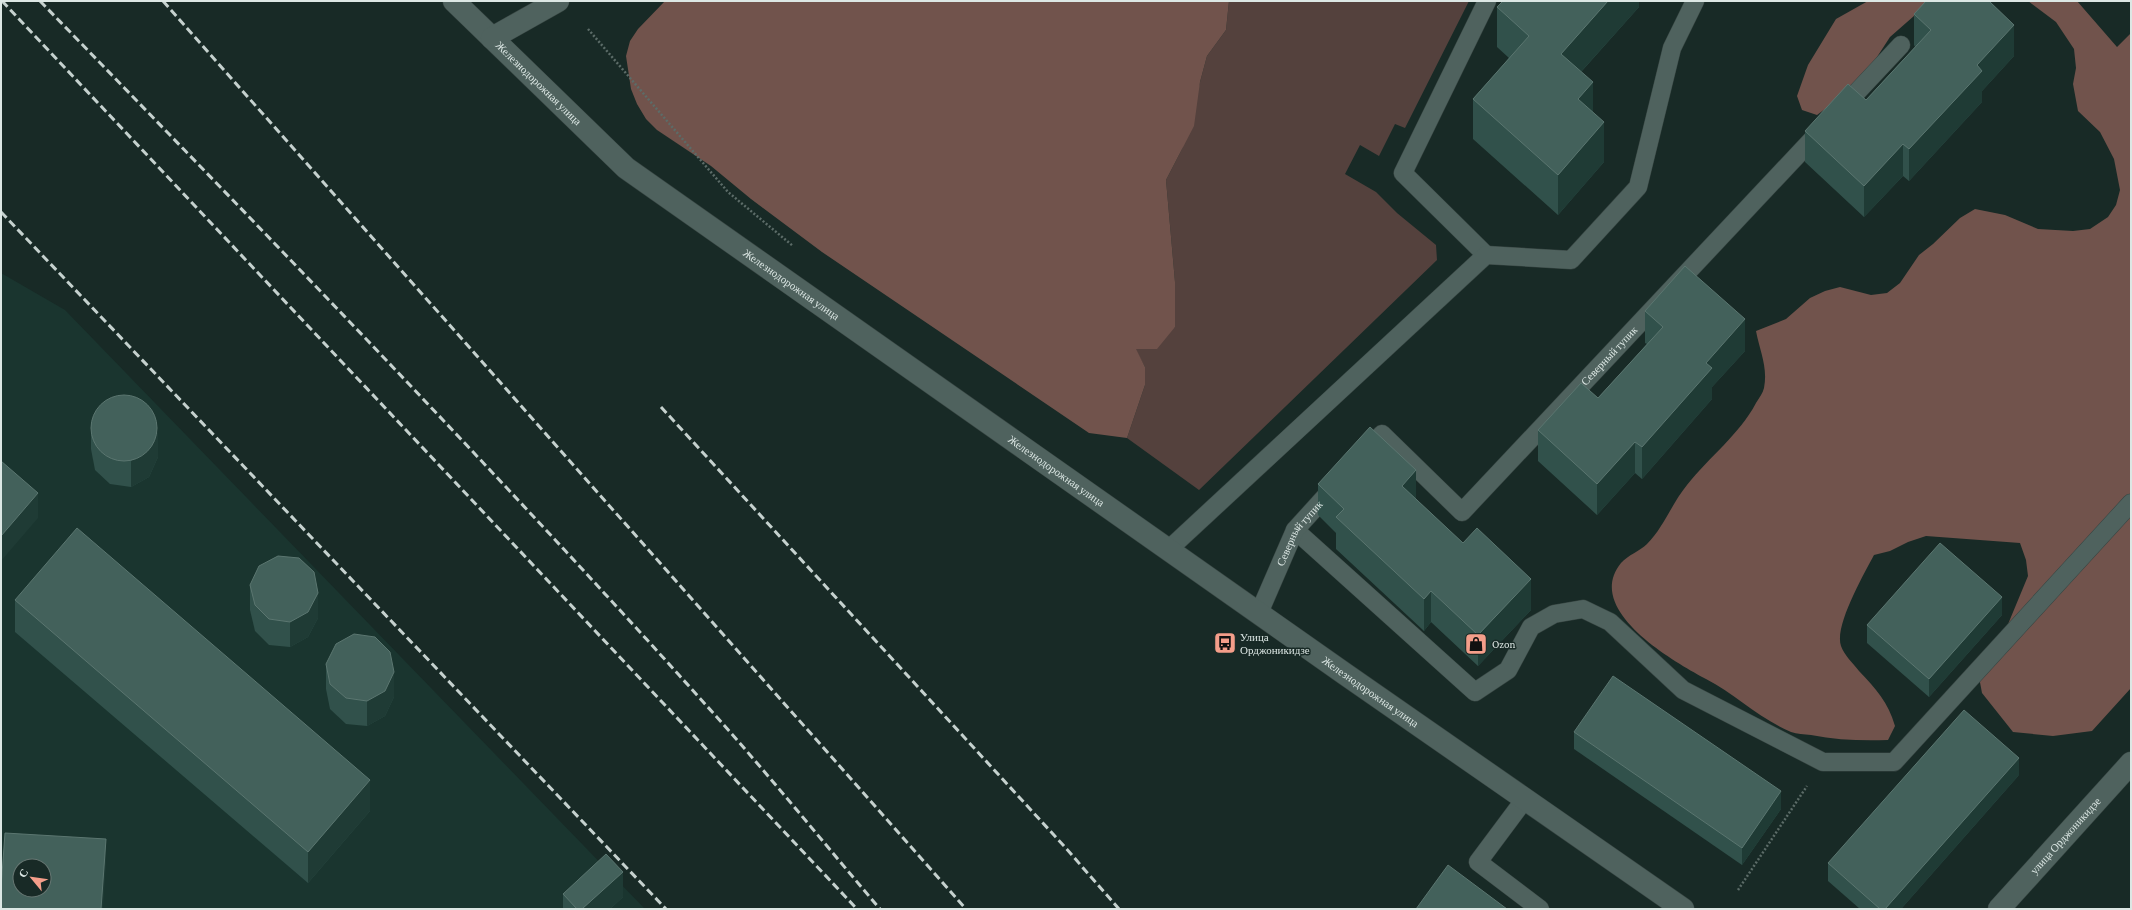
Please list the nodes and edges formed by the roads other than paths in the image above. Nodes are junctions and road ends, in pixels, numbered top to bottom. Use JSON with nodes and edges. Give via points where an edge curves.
{"nodes":[{"id":1,"x":454,"y":1,"type":"edge"},
{"id":2,"x":558,"y":1,"type":"edge"},
{"id":3,"x":1487,"y":1,"type":"edge"},
{"id":4,"x":1696,"y":1,"type":"edge"},
{"id":5,"x":492,"y":38,"type":"junction"},
{"id":6,"x":1901,"y":45,"type":"dead end"},
{"id":7,"x":1486,"y":255,"type":"junction"},
{"id":8,"x":2131,"y":503,"type":"edge"},
{"id":9,"x":1295,"y":530,"type":"junction"},
{"id":10,"x":1168,"y":550,"type":"junction"},
{"id":11,"x":1259,"y":613,"type":"junction"},
{"id":12,"x":2131,"y":763,"type":"edge"},
{"id":13,"x":1525,"y":799,"type":"junction"},
{"id":14,"x":1540,"y":909,"type":"edge"},
{"id":15,"x":1683,"y":909,"type":"edge"},
{"id":16,"x":1999,"y":909,"type":"edge"}],
"edges":[{"from":1,"to":5,"type":"street","name":"Железнодорожная улица"},
{"from":2,"to":5,"type":"street"},
{"from":3,"to":7,"type":"lane","via":[[1403,173]]},
{"from":4,"to":7,"type":"lane","via":[[1672,48],[1638,187],[1571,260]]},
{"from":5,"to":10,"type":"street","name":"Железнодорожная улица","via":[[626,168]]},
{"from":6,"to":9,"type":"lane","name":"Северный тупик","via":[[1462,512],[1382,434]]},
{"from":7,"to":10,"type":"lane"},
{"from":8,"to":9,"type":"lane","via":[[1894,762],[1823,762],[1683,690],[1610,622],[1583,609],[1554,614],[1531,627],[1508,670],[1475,692]]},
{"from":9,"to":11,"type":"lane","name":"Северный тупик"},
{"from":10,"to":11,"type":"street","name":"Железнодорожная улица"},
{"from":11,"to":13,"type":"street","name":"Железнодорожная улица"},
{"from":12,"to":16,"type":"street","name":"улица Орджоникидзе"},
{"from":13,"to":14,"type":"lane","via":[[1478,862]]},
{"from":13,"to":15,"type":"street","name":"Железнодорожная улица"}]}
